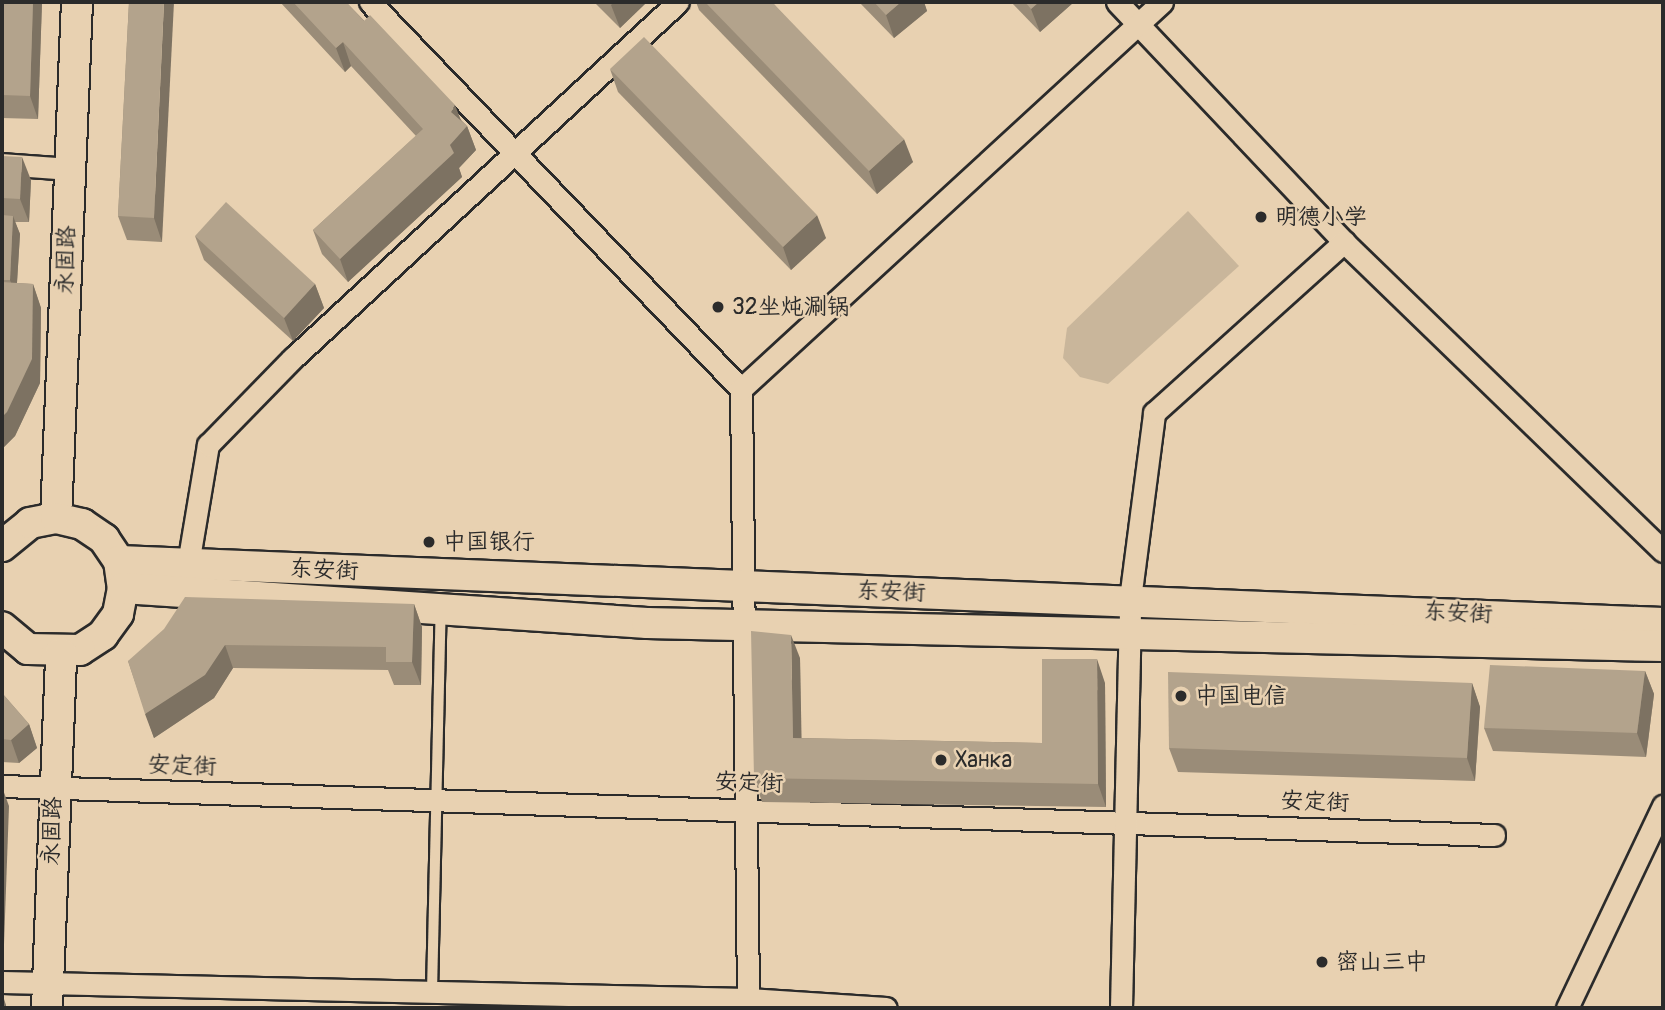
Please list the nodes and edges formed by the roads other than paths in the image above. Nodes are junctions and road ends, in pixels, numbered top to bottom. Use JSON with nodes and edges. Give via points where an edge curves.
{"nodes":[{"id":1,"x":77,"y":2,"type":"edge"},
{"id":2,"x":370,"y":2,"type":"edge"},
{"id":3,"x":678,"y":2,"type":"edge"},
{"id":4,"x":1117,"y":2,"type":"edge"},
{"id":5,"x":1162,"y":2,"type":"edge"},
{"id":6,"x":1138,"y":24,"type":"junction"},
{"id":7,"x":516,"y":153,"type":"junction"},
{"id":8,"x":2,"y":164,"type":"edge"},
{"id":9,"x":70,"y":169,"type":"junction"},
{"id":10,"x":1343,"y":242,"type":"junction"},
{"id":11,"x":741,"y":388,"type":"junction"},
{"id":12,"x":56,"y":518,"type":"junction"},
{"id":13,"x":2,"y":546,"type":"edge"},
{"id":14,"x":1663,"y":551,"type":"edge"},
{"id":15,"x":188,"y":564,"type":"junction"},
{"id":16,"x":121,"y":574,"type":"junction"},
{"id":17,"x":739,"y":587,"type":"junction"},
{"id":18,"x":1130,"y":599,"type":"junction"},
{"id":19,"x":441,"y":609,"type":"junction"},
{"id":20,"x":1663,"y":623,"type":"edge"},
{"id":21,"x":739,"y":625,"type":"junction"},
{"id":22,"x":2,"y":627,"type":"edge"},
{"id":23,"x":1129,"y":637,"type":"junction"},
{"id":24,"x":1663,"y":646,"type":"edge"},
{"id":25,"x":61,"y":653,"type":"junction"},
{"id":26,"x":2,"y":786,"type":"edge"},
{"id":27,"x":53,"y":788,"type":"junction"},
{"id":28,"x":432,"y":800,"type":"junction"},
{"id":29,"x":1663,"y":806,"type":"edge"},
{"id":30,"x":743,"y":810,"type":"junction"},
{"id":31,"x":1125,"y":821,"type":"junction"},
{"id":32,"x":1494,"y":835,"type":"dead end"},
{"id":33,"x":2,"y":982,"type":"edge"},
{"id":34,"x":432,"y":992,"type":"junction"},
{"id":35,"x":48,"y":995,"type":"edge"},
{"id":36,"x":748,"y":999,"type":"junction"},
{"id":37,"x":886,"y":1008,"type":"edge"},
{"id":38,"x":1121,"y":1008,"type":"edge"},
{"id":39,"x":1567,"y":1008,"type":"edge"}],
"edges":[{"from":1,"to":9,"type":"main road","name":"永固路"},
{"from":2,"to":7,"type":"street"},
{"from":3,"to":7,"type":"street"},
{"from":4,"to":6,"type":"street"},
{"from":5,"to":6,"type":"street"},
{"from":6,"to":10,"type":"street"},
{"from":6,"to":11,"type":"street"},
{"from":7,"to":11,"type":"street"},
{"from":7,"to":15,"type":"street","via":[[293,358],[208,445]]},
{"from":8,"to":9,"type":"street"},
{"from":9,"to":12,"type":"main road","name":"永固路"},
{"from":10,"to":14,"type":"street"},
{"from":10,"to":18,"type":"street","via":[[1154,414]]},
{"from":11,"to":17,"type":"street"},
{"from":12,"to":13,"type":"main road","via":[[30,523]]},
{"from":12,"to":16,"type":"main road","via":[[82,524],[104,539]]},
{"from":15,"to":16,"type":"main road","name":"东安街"},
{"from":15,"to":17,"type":"main road","name":"东安街"},
{"from":16,"to":19,"type":"main road","name":"东安街"},
{"from":16,"to":25,"type":"main road","via":[[118,614],[103,635]]},
{"from":17,"to":18,"type":"main road","name":"东安街"},
{"from":17,"to":21,"type":"street"},
{"from":18,"to":20,"type":"main road","name":"东安街"},
{"from":18,"to":23,"type":"street"},
{"from":19,"to":21,"type":"main road","name":"东安街"},
{"from":19,"to":28,"type":"lane"},
{"from":21,"to":23,"type":"main road","name":"东安街"},
{"from":21,"to":30,"type":"street"},
{"from":22,"to":25,"type":"main road","via":[[28,649]]},
{"from":23,"to":24,"type":"main road","name":"东安街"},
{"from":23,"to":31,"type":"street"},
{"from":25,"to":27,"type":"main road","name":"永固路"},
{"from":26,"to":27,"type":"street","name":"安定街"},
{"from":27,"to":28,"type":"street","name":"安定街"},
{"from":27,"to":35,"type":"main road","name":"永固路"},
{"from":28,"to":30,"type":"street","name":"安定街"},
{"from":28,"to":34,"type":"lane"},
{"from":29,"to":39,"type":"street"},
{"from":30,"to":31,"type":"street","name":"安定街"},
{"from":30,"to":36,"type":"street"},
{"from":31,"to":32,"type":"street","name":"安定街"},
{"from":31,"to":38,"type":"street"},
{"from":33,"to":35,"type":"street"},
{"from":34,"to":35,"type":"street"},
{"from":34,"to":36,"type":"street"},
{"from":36,"to":37,"type":"street"}]}
